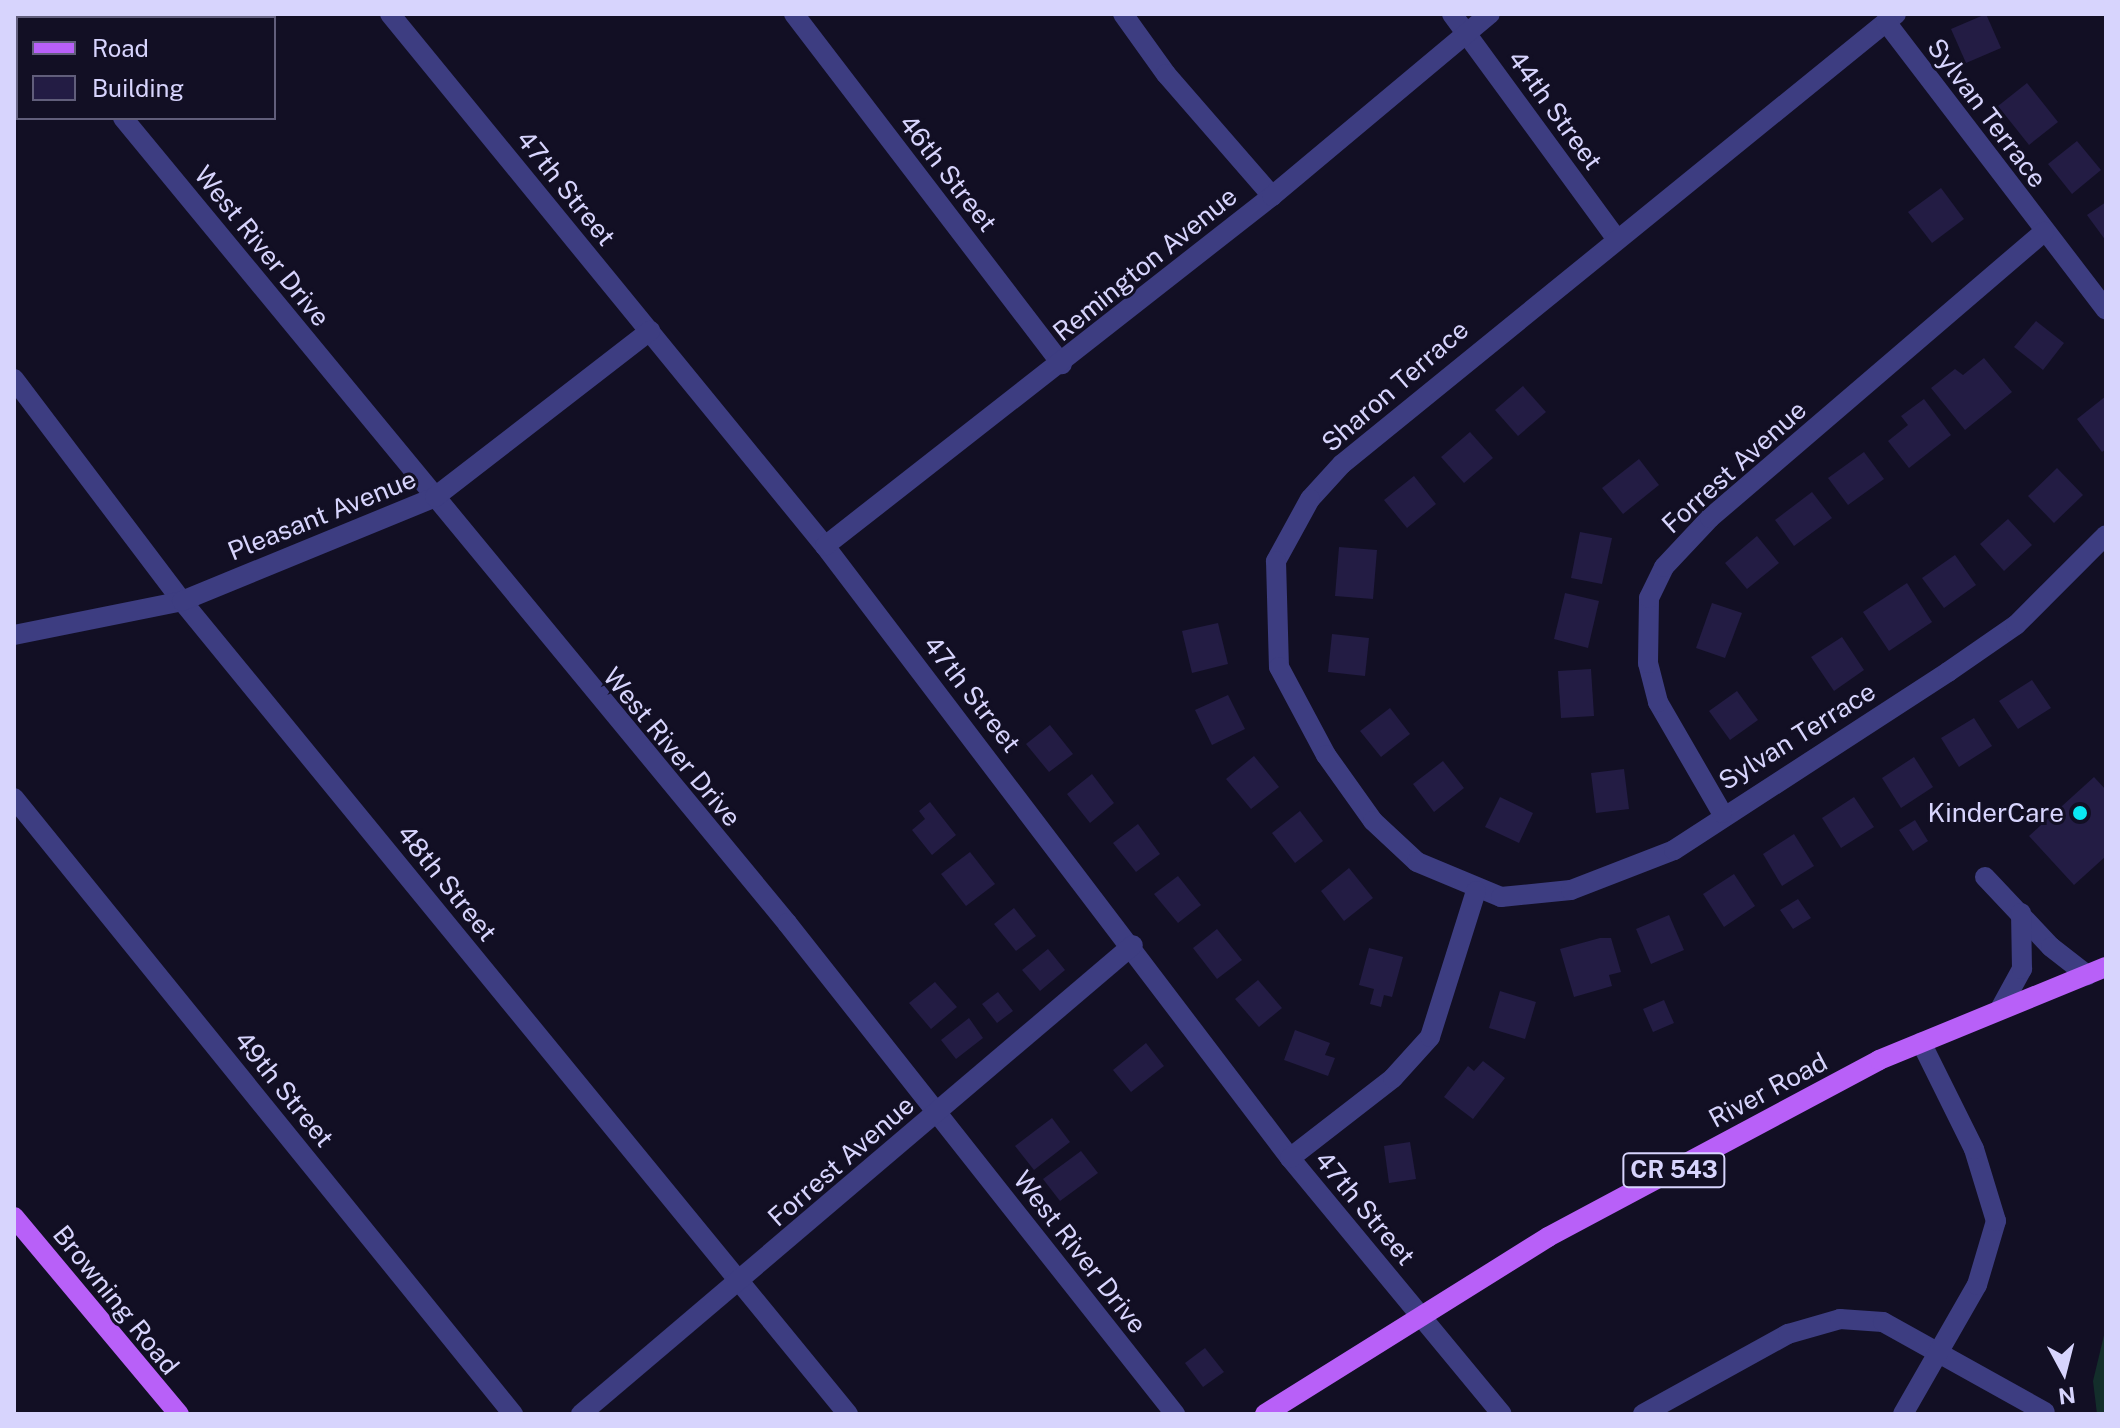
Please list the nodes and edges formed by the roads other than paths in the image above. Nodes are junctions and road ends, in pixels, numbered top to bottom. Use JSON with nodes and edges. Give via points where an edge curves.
{"nodes":[{"id":1,"x":390,"y":14,"type":"edge"},
{"id":2,"x":794,"y":14,"type":"edge"},
{"id":3,"x":1123,"y":14,"type":"edge"},
{"id":4,"x":1452,"y":14,"type":"edge"},
{"id":5,"x":1490,"y":14,"type":"edge"},
{"id":6,"x":1891,"y":18,"type":"edge"},
{"id":7,"x":1467,"y":33,"type":"junction"},
{"id":8,"x":125,"y":120,"type":"edge"},
{"id":9,"x":1272,"y":196,"type":"junction"},
{"id":10,"x":2044,"y":232,"type":"junction"},
{"id":11,"x":1615,"y":237,"type":"junction"},
{"id":12,"x":2106,"y":310,"type":"edge"},
{"id":13,"x":650,"y":331,"type":"junction"},
{"id":14,"x":1062,"y":364,"type":"junction"},
{"id":15,"x":14,"y":379,"type":"edge"},
{"id":16,"x":435,"y":497,"type":"junction"},
{"id":17,"x":2106,"y":535,"type":"edge"},
{"id":18,"x":825,"y":546,"type":"junction"},
{"id":19,"x":182,"y":601,"type":"junction"},
{"id":20,"x":14,"y":635,"type":"edge"},
{"id":21,"x":14,"y":798,"type":"edge"},
{"id":22,"x":1722,"y":813,"type":"junction"},
{"id":23,"x":1985,"y":877,"type":"dead end"},
{"id":24,"x":1476,"y":891,"type":"junction"},
{"id":25,"x":2021,"y":913,"type":"junction"},
{"id":26,"x":1133,"y":945,"type":"junction"},
{"id":27,"x":2097,"y":971,"type":"edge"},
{"id":28,"x":2000,"y":1009,"type":"junction"},
{"id":29,"x":1921,"y":1042,"type":"junction"},
{"id":30,"x":937,"y":1113,"type":"junction"},
{"id":31,"x":1290,"y":1158,"type":"junction"},
{"id":32,"x":14,"y":1217,"type":"edge"},
{"id":33,"x":741,"y":1283,"type":"junction"},
{"id":34,"x":1421,"y":1317,"type":"junction"},
{"id":35,"x":1938,"y":1352,"type":"junction"},
{"id":36,"x":504,"y":1409,"type":"edge"},
{"id":37,"x":175,"y":1412,"type":"edge"},
{"id":38,"x":2045,"y":1412,"type":"dead end"},
{"id":39,"x":581,"y":1414,"type":"edge"},
{"id":40,"x":848,"y":1414,"type":"edge"},
{"id":41,"x":1175,"y":1414,"type":"edge"},
{"id":42,"x":1265,"y":1414,"type":"edge"},
{"id":43,"x":1502,"y":1414,"type":"edge"},
{"id":44,"x":1643,"y":1414,"type":"edge"},
{"id":45,"x":1903,"y":1414,"type":"edge"}],
"edges":[{"from":1,"to":13,"type":"street","name":"47th Street"},
{"from":2,"to":14,"type":"street","name":"46th Street"},
{"from":3,"to":9,"type":"street","via":[[1166,74]]},
{"from":4,"to":7,"type":"street","name":"44th Street"},
{"from":5,"to":7,"type":"street","name":"Remington Avenue"},
{"from":6,"to":10,"type":"street","name":"Sylvan Terrace"},
{"from":6,"to":11,"type":"street","name":"Sharon Terrace"},
{"from":7,"to":9,"type":"street","name":"Remington Avenue"},
{"from":7,"to":11,"type":"street","name":"44th Street"},
{"from":8,"to":16,"type":"street","name":"West River Drive"},
{"from":9,"to":14,"type":"street","name":"Remington Avenue"},
{"from":10,"to":12,"type":"street","name":"Sylvan Terrace"},
{"from":10,"to":22,"type":"street","name":"Forrest Avenue","via":[[1710,518],[1664,567],[1649,598],[1648,663],[1658,702]]},
{"from":11,"to":24,"type":"street","name":"Sharon Terrace","via":[[1342,464],[1310,499],[1276,561],[1273,632],[1279,667],[1295,705],[1373,821],[1417,862]]},
{"from":13,"to":16,"type":"street","name":"Pleasant Avenue"},
{"from":13,"to":18,"type":"street","name":"47th Street"},
{"from":14,"to":18,"type":"street","name":"Remington Avenue"},
{"from":15,"to":19,"type":"street","name":"48th Street"},
{"from":16,"to":19,"type":"street","name":"Pleasant Avenue"},
{"from":16,"to":30,"type":"street","name":"West River Drive"},
{"from":17,"to":22,"type":"street","name":"Sylvan Terrace","via":[[2016,625]]},
{"from":18,"to":26,"type":"street","name":"47th Street"},
{"from":19,"to":20,"type":"street","name":"Pleasant Avenue"},
{"from":19,"to":33,"type":"street","name":"48th Street"},
{"from":21,"to":36,"type":"street","name":"49th Street"},
{"from":22,"to":24,"type":"street","name":"Sylvan Terrace","via":[[1674,850],[1571,890],[1501,897]]},
{"from":23,"to":25,"type":"street"},
{"from":24,"to":31,"type":"street","via":[[1430,1037],[1393,1078]]},
{"from":25,"to":27,"type":"street"},
{"from":25,"to":28,"type":"street","via":[[2022,969]]},
{"from":26,"to":30,"type":"street","name":"Forrest Avenue"},
{"from":26,"to":31,"type":"street","name":"47th Street"},
{"from":27,"to":28,"type":"main road","name":"River Road","number":"CR 543"},
{"from":28,"to":29,"type":"main road","name":"River Road","number":"CR 543"},
{"from":29,"to":34,"type":"main road","name":"River Road","number":"CR 543","via":[[1548,1237]]},
{"from":29,"to":35,"type":"street","via":[[1974,1149],[1996,1221],[1977,1285]]},
{"from":30,"to":33,"type":"street","name":"Forrest Avenue"},
{"from":30,"to":41,"type":"street","name":"West River Drive"},
{"from":31,"to":34,"type":"street","name":"47th Street"},
{"from":32,"to":37,"type":"main road","name":"Browning Road"},
{"from":33,"to":39,"type":"street","name":"Forrest Avenue"},
{"from":33,"to":40,"type":"street","name":"48th Street"},
{"from":34,"to":42,"type":"main road","name":"River Road","number":"CR 543"},
{"from":34,"to":43,"type":"street","name":"47th Street"},
{"from":35,"to":38,"type":"street"},
{"from":35,"to":44,"type":"street","via":[[1883,1322],[1840,1319],[1788,1334]]},
{"from":35,"to":45,"type":"street"}]}
